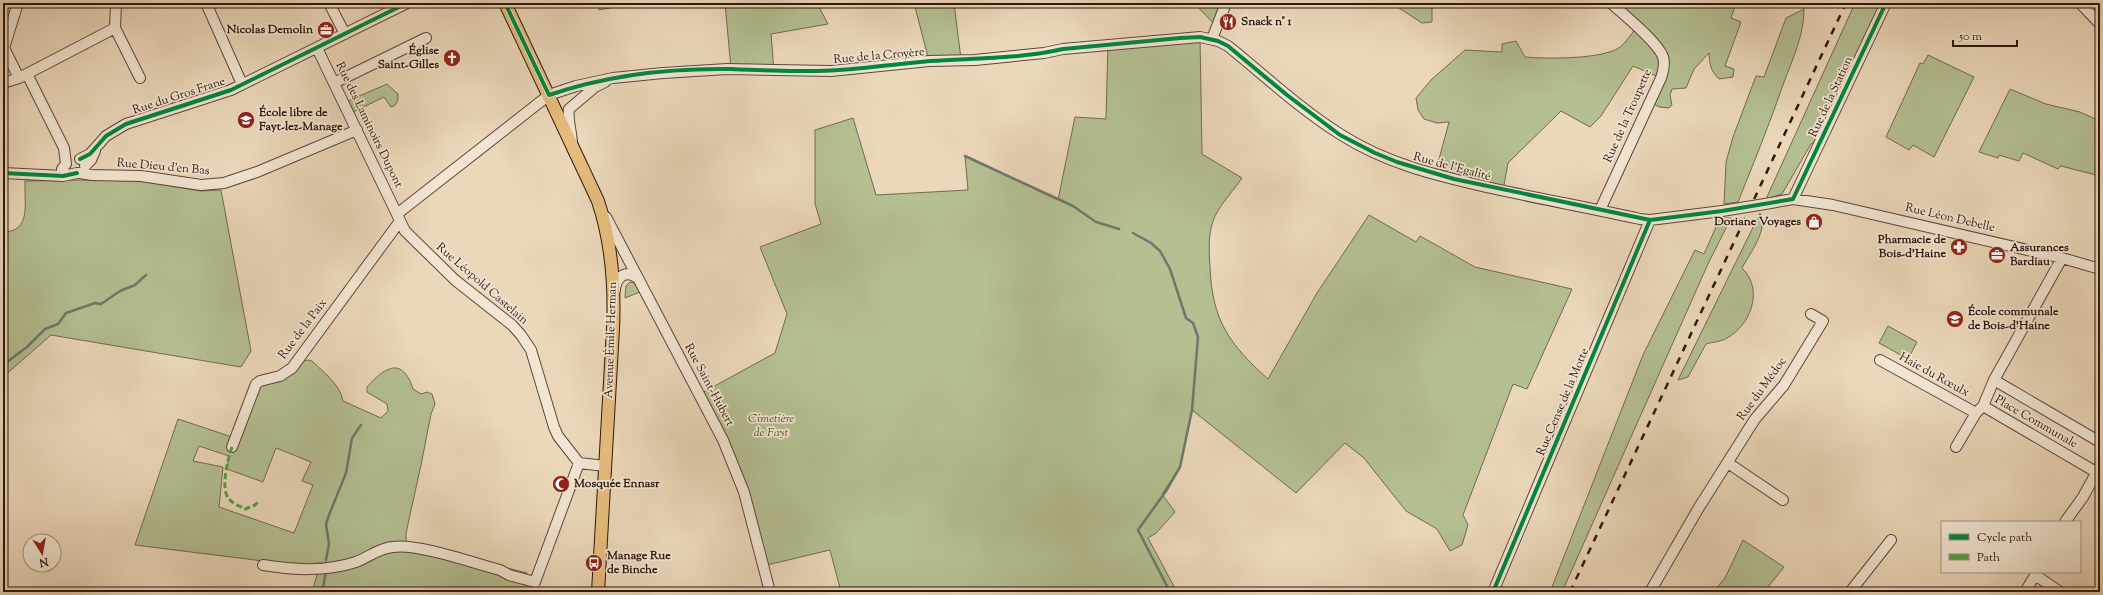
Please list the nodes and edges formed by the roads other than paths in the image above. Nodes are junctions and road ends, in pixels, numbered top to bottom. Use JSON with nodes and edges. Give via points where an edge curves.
{"nodes":[{"id":1,"x":18,"y":3,"type":"edge"},
{"id":2,"x":116,"y":3,"type":"edge"},
{"id":3,"x":206,"y":3,"type":"edge"},
{"id":4,"x":329,"y":3,"type":"edge"},
{"id":5,"x":407,"y":3,"type":"edge"},
{"id":6,"x":506,"y":3,"type":"edge"},
{"id":7,"x":1226,"y":3,"type":"edge"},
{"id":8,"x":1611,"y":3,"type":"edge"},
{"id":9,"x":1886,"y":3,"type":"edge"},
{"id":10,"x":2080,"y":3,"type":"edge"},
{"id":11,"x":2100,"y":24,"type":"edge"},
{"id":12,"x":115,"y":28,"type":"junction"},
{"id":13,"x":345,"y":34,"type":"junction"},
{"id":14,"x":426,"y":38,"type":"dead end"},
{"id":15,"x":1212,"y":39,"type":"junction"},
{"id":16,"x":317,"y":48,"type":"junction"},
{"id":17,"x":23,"y":76,"type":"junction"},
{"id":18,"x":140,"y":78,"type":"dead end"},
{"id":19,"x":613,"y":78,"type":"junction"},
{"id":20,"x":3,"y":83,"type":"edge"},
{"id":21,"x":242,"y":84,"type":"junction"},
{"id":22,"x":334,"y":84,"type":"junction"},
{"id":23,"x":549,"y":95,"type":"junction"},
{"id":24,"x":356,"y":130,"type":"junction"},
{"id":25,"x":572,"y":144,"type":"junction"},
{"id":26,"x":75,"y":163,"type":"junction"},
{"id":27,"x":3,"y":173,"type":"edge"},
{"id":28,"x":52,"y":175,"type":"junction"},
{"id":29,"x":101,"y":175,"type":"junction"},
{"id":30,"x":1790,"y":199,"type":"junction"},
{"id":31,"x":598,"y":201,"type":"junction"},
{"id":32,"x":1600,"y":210,"type":"junction"},
{"id":33,"x":398,"y":218,"type":"junction"},
{"id":34,"x":1650,"y":220,"type":"junction"},
{"id":35,"x":623,"y":252,"type":"junction"},
{"id":36,"x":611,"y":253,"type":"junction"},
{"id":37,"x":2062,"y":258,"type":"junction"},
{"id":38,"x":2100,"y":269,"type":"edge"},
{"id":39,"x":633,"y":275,"type":"junction"},
{"id":40,"x":614,"y":301,"type":"junction"},
{"id":41,"x":1811,"y":314,"type":"dead end"},
{"id":42,"x":1880,"y":360,"type":"dead end"},
{"id":43,"x":1994,"y":380,"type":"junction"},
{"id":44,"x":1979,"y":410,"type":"junction"},
{"id":45,"x":2100,"y":442,"type":"edge"},
{"id":46,"x":232,"y":447,"type":"dead end"},
{"id":47,"x":1956,"y":447,"type":"dead end"},
{"id":48,"x":579,"y":463,"type":"junction"},
{"id":49,"x":1728,"y":463,"type":"junction"},
{"id":50,"x":605,"y":466,"type":"junction"},
{"id":51,"x":2098,"y":469,"type":"edge"},
{"id":52,"x":1783,"y":500,"type":"dead end"},
{"id":53,"x":2066,"y":521,"type":"edge"},
{"id":54,"x":1891,"y":540,"type":"dead end"},
{"id":55,"x":263,"y":566,"type":"dead end"},
{"id":56,"x":2036,"y":573,"type":"edge"},
{"id":57,"x":598,"y":592,"type":"edge"},
{"id":58,"x":770,"y":592,"type":"edge"},
{"id":59,"x":1493,"y":592,"type":"edge"},
{"id":60,"x":1650,"y":592,"type":"edge"},
{"id":61,"x":1850,"y":592,"type":"edge"},
{"id":62,"x":2025,"y":592,"type":"edge"},
{"id":63,"x":2060,"y":592,"type":"edge"}],
"edges":[{"from":1,"to":17,"type":"street","via":[[4,48]]},
{"from":2,"to":12,"type":"street"},
{"from":3,"to":21,"type":"street"},
{"from":4,"to":13,"type":"street"},
{"from":5,"to":13,"type":"street","name":"Rue du Gros Frane"},
{"from":6,"to":23,"type":"main road","name":"Avenue Émile Herman"},
{"from":7,"to":15,"type":"street"},
{"from":8,"to":32,"type":"street","name":"Rue de la Troupette","via":[[1659,48],[1664,58],[1658,84]]},
{"from":9,"to":30,"type":"street","name":"Rue de la Station","via":[[1812,160]]},
{"from":10,"to":11,"type":"street"},
{"from":12,"to":17,"type":"street"},
{"from":12,"to":18,"type":"street"},
{"from":13,"to":16,"type":"street","name":"Rue du Gros Frane"},
{"from":14,"to":22,"type":"street"},
{"from":15,"to":19,"type":"street","name":"Rue de la Croyère","via":[[1180,38],[983,59],[831,70],[710,70]]},
{"from":15,"to":32,"type":"street","name":"Rue de l'Egalité","via":[[1228,46],[1340,135],[1376,153],[1423,171],[1454,179]]},
{"from":16,"to":21,"type":"street","name":"Rue du Gros Frane"},
{"from":16,"to":22,"type":"street","name":"Rue des Laminoirs Dupont"},
{"from":17,"to":20,"type":"street"},
{"from":17,"to":26,"type":"street"},
{"from":19,"to":23,"type":"street","name":"Rue de la Croyère"},
{"from":19,"to":25,"type":"street","name":"Rue de la Croyère","via":[[595,87],[569,109]]},
{"from":21,"to":26,"type":"street","name":"Rue du Gros Frane","via":[[199,102],[126,124],[106,136],[96,149]]},
{"from":22,"to":24,"type":"street","name":"Rue des Laminoirs Dupont"},
{"from":23,"to":25,"type":"main road","name":"Avenue Émile Herman"},
{"from":23,"to":33,"type":"street","name":"Rue de la Paix"},
{"from":24,"to":29,"type":"street","name":"Rue Dieu d'en Bas","via":[[257,172],[224,183],[201,185],[141,176]]},
{"from":24,"to":33,"type":"street","name":"Rue des Laminoirs Dupont"},
{"from":25,"to":31,"type":"main road","name":"Avenue Émile Herman"},
{"from":26,"to":28,"type":"street"},
{"from":26,"to":28,"type":"street","via":[[63,176]]},
{"from":26,"to":29,"type":"street","name":"Rue Dieu d'en Bas"},
{"from":26,"to":29,"type":"street","name":"Rue Dieu d'en Bas"},
{"from":27,"to":28,"type":"street"},
{"from":30,"to":34,"type":"street","name":"Rue de l'Egalité","bridge":true,"via":[[1722,212]]},
{"from":30,"to":37,"type":"street","name":"Rue Léon Debelle","via":[[1847,208]]},
{"from":31,"to":35,"type":"street","name":"Rue Saint-Hubert"},
{"from":31,"to":36,"type":"main road","name":"Avenue Émile Herman"},
{"from":32,"to":34,"type":"street","name":"Rue de l'Egalité"},
{"from":33,"to":46,"type":"street","name":"Rue de la Paix","via":[[292,368],[280,376],[256,384]]},
{"from":33,"to":48,"type":"street","name":"Rue Léopold Castelain","via":[[405,231],[455,280],[521,335],[531,350],[558,436]]},
{"from":34,"to":59,"type":"street","name":"Rue Cense de la Motte"},
{"from":35,"to":36,"type":"street"},
{"from":35,"to":39,"type":"street","name":"Rue Saint-Hubert"},
{"from":36,"to":39,"type":"street","via":[[618,266]]},
{"from":36,"to":40,"type":"main road","name":"Avenue Émile Herman"},
{"from":37,"to":38,"type":"street","name":"Rue Léon Debelle"},
{"from":37,"to":43,"type":"street"},
{"from":39,"to":40,"type":"street","via":[[624,274],[618,279]]},
{"from":39,"to":58,"type":"street","name":"Rue Saint-Hubert","via":[[723,440],[744,492]]},
{"from":40,"to":50,"type":"main road","name":"Avenue Émile Herman"},
{"from":41,"to":49,"type":"street","name":"Rue du Médoc","via":[[1823,321],[1784,385],[1759,413]]},
{"from":42,"to":44,"type":"street","name":"Haie du Rœulx"},
{"from":43,"to":44,"type":"street","name":"Place Communale"},
{"from":43,"to":45,"type":"street","name":"Place Communale"},
{"from":44,"to":47,"type":"street","name":"Place Communale"},
{"from":44,"to":51,"type":"street","name":"Place Communale"},
{"from":48,"to":50,"type":"street"},
{"from":48,"to":55,"type":"street","via":[[535,582],[500,570],[406,546],[386,548],[336,568],[297,570]]},
{"from":49,"to":52,"type":"street"},
{"from":49,"to":60,"type":"street","name":"Rue du Médoc"},
{"from":50,"to":57,"type":"main road","name":"Avenue Émile Herman"},
{"from":51,"to":53,"type":"street","via":[[2084,497]]},
{"from":54,"to":61,"type":"street"},
{"from":56,"to":62,"type":"street"},
{"from":56,"to":63,"type":"street"}]}
